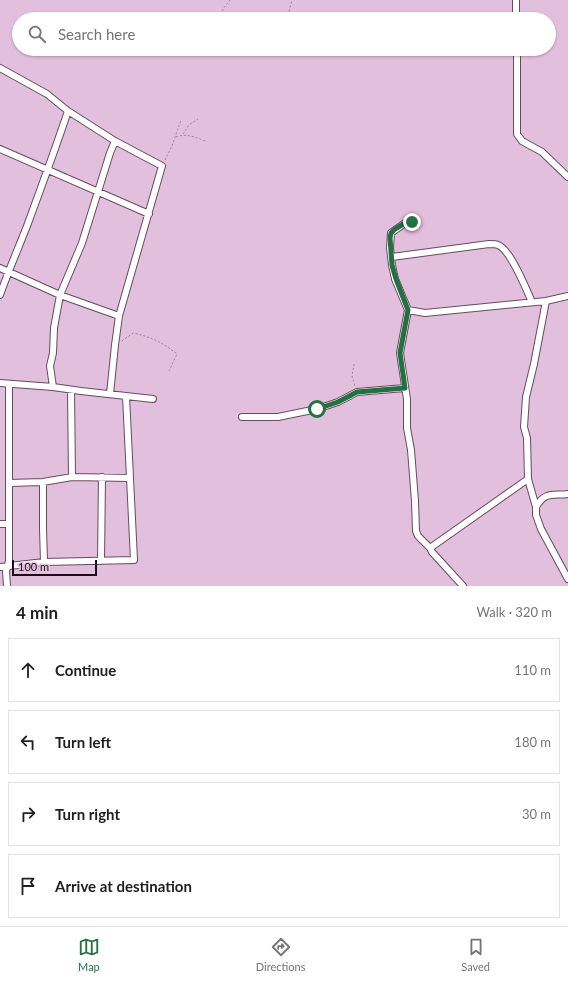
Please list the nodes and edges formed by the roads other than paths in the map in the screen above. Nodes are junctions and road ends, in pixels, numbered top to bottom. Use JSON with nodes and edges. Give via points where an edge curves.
{"nodes":[{"id":1,"x":516,"y":0,"type":"edge"},
{"id":2,"x":516,"y":12,"type":"edge"},
{"id":3,"x":517,"y":56,"type":"edge"},
{"id":4,"x":0,"y":68,"type":"edge"},
{"id":5,"x":68,"y":111,"type":"junction"},
{"id":6,"x":115,"y":141,"type":"junction"},
{"id":7,"x":0,"y":149,"type":"edge"},
{"id":8,"x":48,"y":171,"type":"junction"},
{"id":9,"x":568,"y":177,"type":"edge"},
{"id":10,"x":98,"y":192,"type":"junction"},
{"id":11,"x":149,"y":214,"type":"junction"},
{"id":12,"x":412,"y":222,"type":"dead end"},
{"id":13,"x":392,"y":257,"type":"junction"},
{"id":14,"x":0,"y":268,"type":"edge"},
{"id":15,"x":8,"y":271,"type":"junction"},
{"id":16,"x":0,"y":295,"type":"edge"},
{"id":17,"x":60,"y":295,"type":"junction"},
{"id":18,"x":568,"y":296,"type":"edge"},
{"id":19,"x":546,"y":301,"type":"junction"},
{"id":20,"x":532,"y":302,"type":"junction"},
{"id":21,"x":408,"y":310,"type":"junction"},
{"id":22,"x":119,"y":316,"type":"junction"},
{"id":23,"x":0,"y":384,"type":"edge"},
{"id":24,"x":8,"y":385,"type":"junction"},
{"id":25,"x":53,"y":387,"type":"junction"},
{"id":26,"x":405,"y":388,"type":"junction"},
{"id":27,"x":71,"y":390,"type":"junction"},
{"id":28,"x":110,"y":394,"type":"junction"},
{"id":29,"x":126,"y":396,"type":"junction"},
{"id":30,"x":153,"y":399,"type":"dead end"},
{"id":31,"x":242,"y":417,"type":"dead end"},
{"id":32,"x":72,"y":477,"type":"junction"},
{"id":33,"x":102,"y":477,"type":"junction"},
{"id":34,"x":130,"y":478,"type":"junction"},
{"id":35,"x":528,"y":479,"type":"junction"},
{"id":36,"x":43,"y":482,"type":"junction"},
{"id":37,"x":9,"y":483,"type":"junction"},
{"id":38,"x":568,"y":494,"type":"edge"},
{"id":39,"x":536,"y":507,"type":"junction"},
{"id":40,"x":0,"y":524,"type":"edge"},
{"id":41,"x":9,"y":524,"type":"junction"},
{"id":42,"x":430,"y":548,"type":"junction"},
{"id":43,"x":100,"y":561,"type":"junction"},
{"id":44,"x":44,"y":562,"type":"junction"},
{"id":45,"x":8,"y":566,"type":"junction"},
{"id":46,"x":0,"y":567,"type":"edge"},
{"id":47,"x":568,"y":579,"type":"edge"},
{"id":48,"x":461,"y":585,"type":"edge"},
{"id":49,"x":7,"y":586,"type":"edge"}],
"edges":[{"from":1,"to":2,"type":"street"},
{"from":3,"to":9,"type":"street","via":[[518,134],[522,141],[550,158]]},
{"from":4,"to":5,"type":"street","via":[[47,94]]},
{"from":5,"to":6,"type":"street"},
{"from":5,"to":8,"type":"street"},
{"from":6,"to":10,"type":"street"},
{"from":6,"to":11,"type":"street","via":[[162,166]]},
{"from":7,"to":8,"type":"street"},
{"from":8,"to":10,"type":"street"},
{"from":8,"to":15,"type":"street"},
{"from":10,"to":11,"type":"street"},
{"from":10,"to":17,"type":"street","via":[[82,243]]},
{"from":11,"to":22,"type":"street"},
{"from":12,"to":13,"type":"street","via":[[405,223],[391,233]]},
{"from":13,"to":20,"type":"street","via":[[489,244],[499,246],[507,253]]},
{"from":13,"to":21,"type":"street","via":[[396,279]]},
{"from":14,"to":15,"type":"street"},
{"from":15,"to":16,"type":"street"},
{"from":15,"to":17,"type":"street"},
{"from":17,"to":22,"type":"street"},
{"from":17,"to":25,"type":"street","via":[[50,366]]},
{"from":18,"to":19,"type":"street"},
{"from":19,"to":20,"type":"street"},
{"from":19,"to":35,"type":"street","via":[[526,401],[524,427],[527,438]]},
{"from":20,"to":21,"type":"street","via":[[425,313]]},
{"from":21,"to":26,"type":"street","via":[[400,353]]},
{"from":22,"to":28,"type":"street"},
{"from":23,"to":24,"type":"street"},
{"from":24,"to":25,"type":"street"},
{"from":24,"to":37,"type":"street"},
{"from":25,"to":27,"type":"street"},
{"from":26,"to":31,"type":"street","via":[[357,392],[338,402],[278,417]]},
{"from":26,"to":42,"type":"street","via":[[416,531]]},
{"from":27,"to":28,"type":"street"},
{"from":27,"to":32,"type":"street"},
{"from":28,"to":29,"type":"street"},
{"from":29,"to":30,"type":"street"},
{"from":29,"to":34,"type":"street"},
{"from":32,"to":33,"type":"street"},
{"from":32,"to":36,"type":"street"},
{"from":33,"to":34,"type":"street"},
{"from":33,"to":43,"type":"street"},
{"from":34,"to":43,"type":"street","via":[[134,560]]},
{"from":35,"to":39,"type":"street"},
{"from":35,"to":42,"type":"street"},
{"from":36,"to":37,"type":"street"},
{"from":36,"to":44,"type":"street"},
{"from":37,"to":41,"type":"street"},
{"from":38,"to":39,"type":"street","via":[[548,495]]},
{"from":39,"to":47,"type":"street","via":[[541,529]]},
{"from":40,"to":41,"type":"street"},
{"from":41,"to":45,"type":"street"},
{"from":42,"to":48,"type":"street"},
{"from":43,"to":44,"type":"street"},
{"from":44,"to":45,"type":"street"},
{"from":45,"to":46,"type":"street"},
{"from":45,"to":49,"type":"street"}]}
